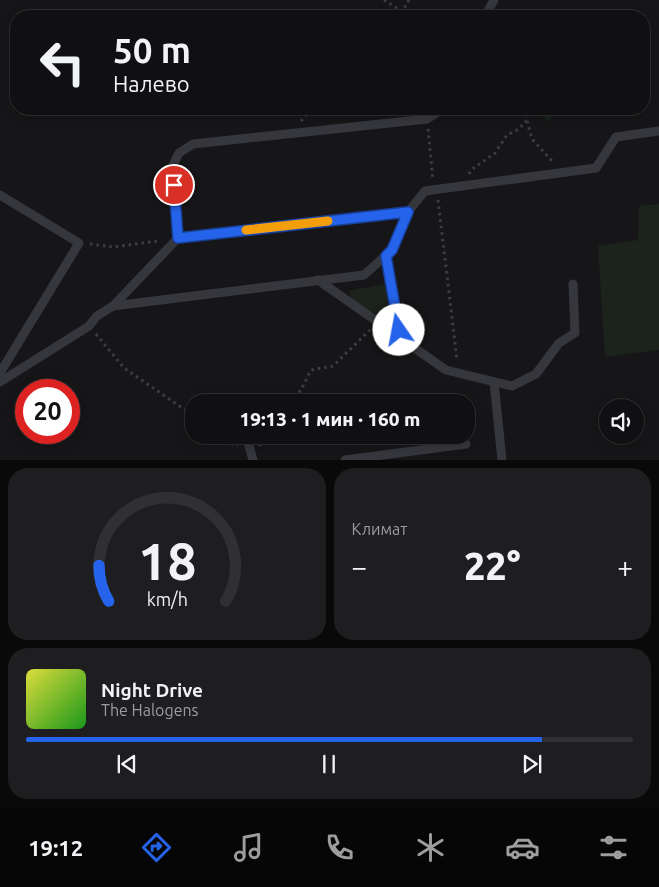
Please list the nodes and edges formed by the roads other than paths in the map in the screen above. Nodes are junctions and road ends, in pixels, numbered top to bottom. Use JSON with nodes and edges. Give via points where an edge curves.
{"nodes":[{"id":1,"x":433,"y":115,"type":"edge"},
{"id":2,"x":659,"y":131,"type":"edge"},
{"id":3,"x":0,"y":195,"type":"edge"},
{"id":4,"x":408,"y":212,"type":"junction"},
{"id":5,"x":178,"y":238,"type":"junction"},
{"id":6,"x":386,"y":256,"type":"junction"},
{"id":7,"x":318,"y":280,"type":"junction"},
{"id":8,"x":573,"y":284,"type":"dead end"},
{"id":9,"x":113,"y":306,"type":"junction"},
{"id":10,"x":407,"y":343,"type":"junction"},
{"id":11,"x":0,"y":373,"type":"edge"},
{"id":12,"x":0,"y":382,"type":"edge"},
{"id":13,"x":494,"y":382,"type":"junction"},
{"id":14,"x":249,"y":444,"type":"edge"},
{"id":15,"x":466,"y":444,"type":"dead end"},
{"id":16,"x":253,"y":460,"type":"edge"},
{"id":17,"x":345,"y":460,"type":"edge"},
{"id":18,"x":502,"y":460,"type":"edge"}],
"edges":[{"from":1,"to":5,"type":"lane","via":[[427,119],[193,144],[179,154],[172,167]]},
{"from":2,"to":4,"type":"lane","via":[[616,137],[596,168],[425,191]]},
{"from":3,"to":11,"type":"lane","via":[[79,243]]},
{"from":4,"to":5,"type":"lane"},
{"from":4,"to":6,"type":"lane","via":[[392,250]]},
{"from":5,"to":9,"type":"lane"},
{"from":6,"to":7,"type":"lane","via":[[364,275]]},
{"from":6,"to":10,"type":"lane","via":[[399,330]]},
{"from":7,"to":9,"type":"lane"},
{"from":7,"to":10,"type":"lane"},
{"from":8,"to":13,"type":"lane","via":[[576,333],[559,343],[536,374],[512,386]]},
{"from":9,"to":12,"type":"lane","via":[[97,316],[89,326]]},
{"from":10,"to":13,"type":"lane","via":[[446,370]]},
{"from":13,"to":18,"type":"lane"},
{"from":14,"to":16,"type":"lane"},
{"from":15,"to":17,"type":"lane"}]}
